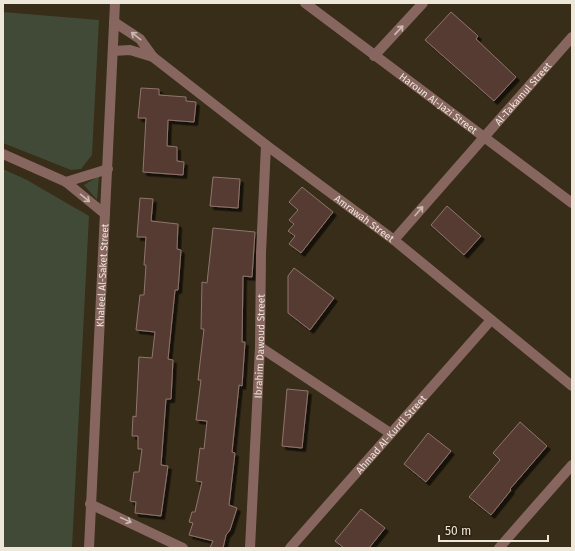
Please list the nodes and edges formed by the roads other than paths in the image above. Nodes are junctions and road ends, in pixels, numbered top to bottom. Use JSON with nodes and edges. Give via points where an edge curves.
{"nodes":[{"id":1,"x":115,"y":3,"type":"edge"},
{"id":2,"x":305,"y":3,"type":"edge"},
{"id":3,"x":424,"y":3,"type":"edge"},
{"id":4,"x":114,"y":22,"type":"junction"},
{"id":5,"x":572,"y":37,"type":"edge"},
{"id":6,"x":113,"y":51,"type":"junction"},
{"id":7,"x":374,"y":56,"type":"junction"},
{"id":8,"x":153,"y":57,"type":"junction"},
{"id":9,"x":483,"y":137,"type":"junction"},
{"id":10,"x":266,"y":145,"type":"junction"},
{"id":11,"x":3,"y":154,"type":"edge"},
{"id":12,"x":108,"y":169,"type":"junction"},
{"id":13,"x":66,"y":182,"type":"junction"},
{"id":14,"x":572,"y":203,"type":"edge"},
{"id":15,"x":105,"y":214,"type":"junction"},
{"id":16,"x":394,"y":240,"type":"junction"},
{"id":17,"x":491,"y":320,"type":"junction"},
{"id":18,"x":260,"y":347,"type":"junction"},
{"id":19,"x":572,"y":386,"type":"edge"},
{"id":20,"x":390,"y":433,"type":"junction"},
{"id":21,"x":572,"y":465,"type":"edge"},
{"id":22,"x":90,"y":504,"type":"junction"},
{"id":23,"x":89,"y":548,"type":"edge"},
{"id":24,"x":183,"y":548,"type":"edge"},
{"id":25,"x":250,"y":548,"type":"edge"},
{"id":26,"x":290,"y":548,"type":"edge"},
{"id":27,"x":498,"y":548,"type":"edge"}],
"edges":[{"from":1,"to":4,"type":"street","name":"Khaleel Al-Saket Street"},
{"from":2,"to":7,"type":"street","name":"Haroun Al-Jazi Street"},
{"from":7,"to":3,"type":"street","one_way":true},
{"from":4,"to":6,"type":"street","name":"Khaleel Al-Saket Street"},
{"from":8,"to":4,"type":"street","name":"Amrawah Street","one_way":true,"via":[[140,39]]},
{"from":5,"to":9,"type":"street","name":"Al-Takamul Street"},
{"from":6,"to":8,"type":"street","name":"Amrawah Street","via":[[130,50]]},
{"from":6,"to":12,"type":"street","name":"Khaleel Al-Saket Street"},
{"from":7,"to":9,"type":"street","name":"Haroun Al-Jazi Street"},
{"from":8,"to":10,"type":"street","name":"Amrawah Street"},
{"from":9,"to":14,"type":"street","name":"Haroun Al-Jazi Street"},
{"from":16,"to":9,"type":"street","name":"Al-Takamul Street","one_way":true},
{"from":10,"to":16,"type":"street","name":"Amrawah Street"},
{"from":10,"to":18,"type":"street","name":"Ibrahim Dawoud Street"},
{"from":11,"to":13,"type":"street"},
{"from":12,"to":13,"type":"street"},
{"from":12,"to":15,"type":"street","name":"Khaleel Al-Saket Street"},
{"from":13,"to":15,"type":"street","one_way":true},
{"from":15,"to":22,"type":"street","name":"Khaleel Al-Saket Street"},
{"from":16,"to":17,"type":"street","name":"Amrawah Street"},
{"from":17,"to":19,"type":"street","name":"Amrawah Street"},
{"from":17,"to":20,"type":"street","name":"Ahmad Al-Kurdi Street"},
{"from":18,"to":20,"type":"street"},
{"from":18,"to":25,"type":"street","name":"Ibrahim Dawoud Street"},
{"from":20,"to":26,"type":"street","name":"Ahmad Al-Kurdi Street"},
{"from":21,"to":27,"type":"street"},
{"from":22,"to":23,"type":"street","name":"Khaleel Al-Saket Street"},
{"from":22,"to":24,"type":"street","one_way":true}]}
